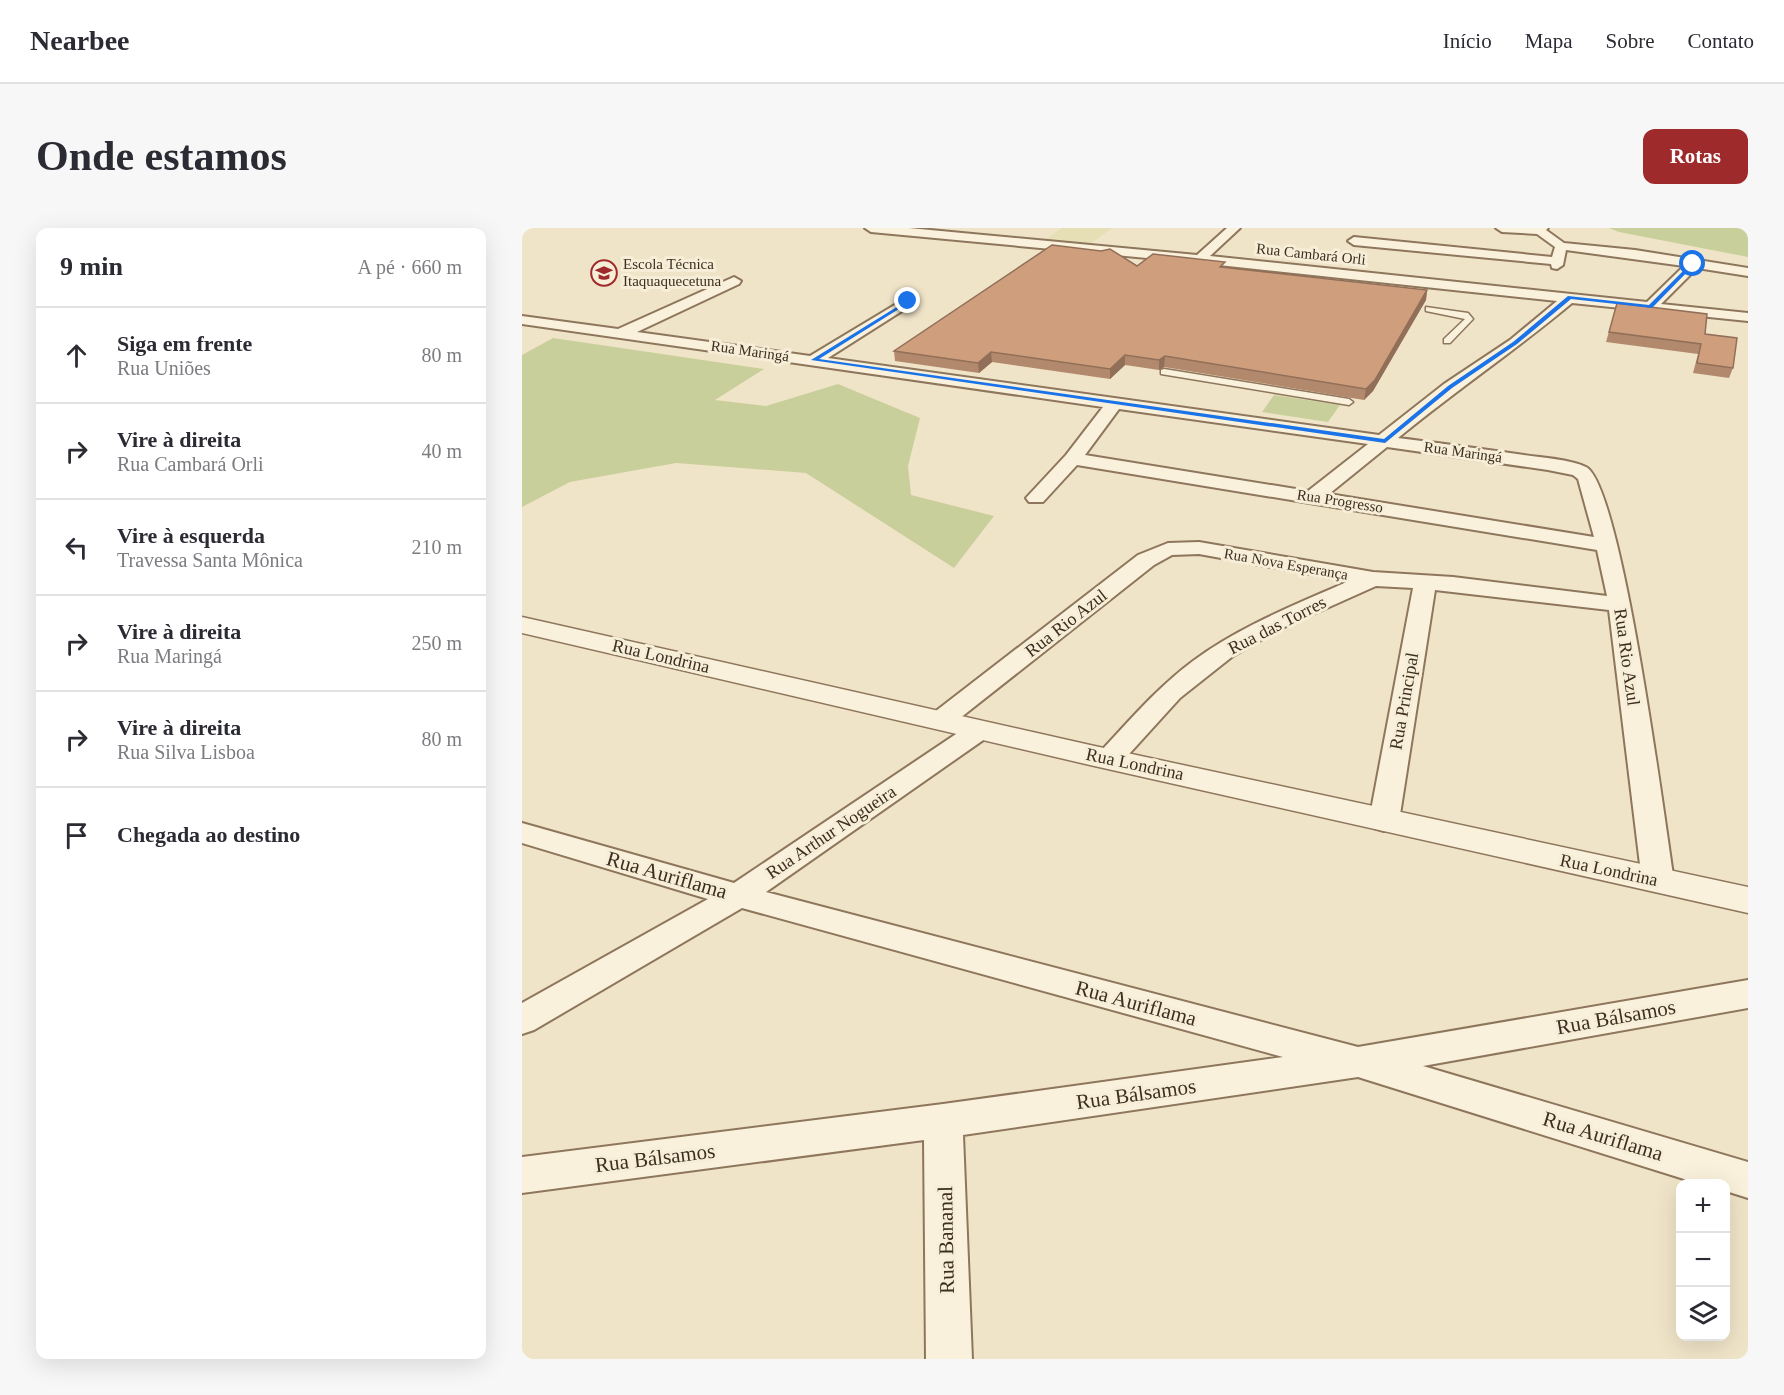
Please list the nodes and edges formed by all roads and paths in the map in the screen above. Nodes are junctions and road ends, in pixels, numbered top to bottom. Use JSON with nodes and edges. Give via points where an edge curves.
{"nodes":[{"id":1,"x":871,"y":228,"type":"edge"},
{"id":2,"x":1234,"y":228,"type":"edge"},
{"id":3,"x":1502,"y":228,"type":"edge"},
{"id":4,"x":1541,"y":230,"type":"edge"},
{"id":5,"x":1354,"y":241,"type":"dead end"},
{"id":6,"x":1561,"y":246,"type":"junction"},
{"id":7,"x":1200,"y":259,"type":"junction"},
{"id":8,"x":1558,"y":261,"type":"junction"},
{"id":9,"x":1693,"y":264,"type":"junction"},
{"id":10,"x":1748,"y":272,"type":"edge"},
{"id":11,"x":734,"y":281,"type":"dead end"},
{"id":12,"x":1548,"y":286,"type":"junction"},
{"id":13,"x":1570,"y":297,"type":"junction"},
{"id":14,"x":908,"y":301,"type":"dead end"},
{"id":15,"x":1650,"y":307,"type":"junction"},
{"id":16,"x":1429,"y":309,"type":"dead end"},
{"id":17,"x":1748,"y":317,"type":"edge"},
{"id":18,"x":522,"y":320,"type":"edge"},
{"id":19,"x":622,"y":333,"type":"junction"},
{"id":20,"x":1447,"y":341,"type":"dead end"},
{"id":21,"x":814,"y":360,"type":"junction"},
{"id":22,"x":1164,"y":372,"type":"edge"},
{"id":23,"x":1115,"y":402,"type":"junction"},
{"id":24,"x":1348,"y":402,"type":"edge"},
{"id":25,"x":1385,"y":441,"type":"junction"},
{"id":26,"x":1073,"y":459,"type":"junction"},
{"id":27,"x":1548,"y":464,"type":"joint"},
{"id":28,"x":1313,"y":497,"type":"junction"},
{"id":29,"x":1036,"y":498,"type":"dead end"},
{"id":30,"x":1607,"y":545,"type":"junction"},
{"id":31,"x":1199,"y":548,"type":"joint"},
{"id":32,"x":1373,"y":579,"type":"junction"},
{"id":33,"x":1425,"y":582,"type":"junction"},
{"id":34,"x":1620,"y":604,"type":"junction"},
{"id":35,"x":522,"y":625,"type":"edge"},
{"id":36,"x":942,"y":720,"type":"junction"},
{"id":37,"x":980,"y":730,"type":"junction"},
{"id":38,"x":1110,"y":758,"type":"junction"},
{"id":39,"x":1384,"y":821,"type":"junction"},
{"id":40,"x":522,"y":832,"type":"edge"},
{"id":41,"x":1658,"y":881,"type":"junction"},
{"id":42,"x":738,"y":896,"type":"junction"},
{"id":43,"x":1748,"y":900,"type":"edge"},
{"id":44,"x":1748,"y":994,"type":"edge"},
{"id":45,"x":522,"y":1020,"type":"edge"},
{"id":46,"x":1358,"y":1062,"type":"junction"},
{"id":47,"x":943,"y":1121,"type":"junction"},
{"id":48,"x":522,"y":1175,"type":"edge"},
{"id":49,"x":1748,"y":1180,"type":"edge"},
{"id":50,"x":949,"y":1359,"type":"edge"}],
"edges":[{"from":1,"to":7,"type":"street","name":"Rua Cambará Orli"},
{"from":2,"to":7,"type":"street"},
{"from":3,"to":4,"type":"street"},
{"from":4,"to":6,"type":"street"},
{"from":5,"to":8,"type":"street"},
{"from":6,"to":8,"type":"street"},
{"from":6,"to":9,"type":"street"},
{"from":7,"to":12,"type":"street","name":"Rua Cambará Orli"},
{"from":8,"to":12,"type":"street"},
{"from":9,"to":10,"type":"street"},
{"from":9,"to":15,"type":"street"},
{"from":11,"to":19,"type":"street"},
{"from":12,"to":13,"type":"street","name":"Rua Cambará Orli"},
{"from":13,"to":15,"type":"street","name":"Rua Cambará Orli"},
{"from":13,"to":25,"type":"street"},
{"from":14,"to":21,"type":"street"},
{"from":15,"to":17,"type":"street","name":"Rua Cambará Orli"},
{"from":16,"to":20,"type":"lane","via":[[1469,319]]},
{"from":18,"to":19,"type":"street","name":"Rua Maringá"},
{"from":19,"to":21,"type":"street","name":"Rua Maringá"},
{"from":21,"to":23,"type":"street","name":"Rua Maringá"},
{"from":22,"to":24,"type":"lane"},
{"from":23,"to":25,"type":"street","name":"Rua Maringá"},
{"from":23,"to":26,"type":"street"},
{"from":25,"to":27,"type":"street","name":"Rua Maringá"},
{"from":25,"to":28,"type":"street"},
{"from":26,"to":28,"type":"street","name":"Rua Progresso"},
{"from":26,"to":29,"type":"street"},
{"from":27,"to":30,"type":"street","name":"Rua Rio Azul","via":[[1579,471],[1587,477]]},
{"from":28,"to":30,"type":"street","name":"Rua Progresso"},
{"from":30,"to":34,"type":"street","name":"Rua Rio Azul"},
{"from":31,"to":32,"type":"street","name":"Rua Nova Esperança"},
{"from":31,"to":36,"type":"street","name":"Rua Rio Azul","via":[[1168,549],[1146,560]]},
{"from":32,"to":33,"type":"street","name":"Rua Nova Esperança"},
{"from":32,"to":38,"type":"street","name":"Rua das Torres","via":[[1231,646],[1179,684]]},
{"from":33,"to":34,"type":"street","name":"Rua Nova Esperança"},
{"from":33,"to":39,"type":"street","name":"Rua Principal"},
{"from":34,"to":41,"type":"street","name":"Rua Rio Azul"},
{"from":35,"to":36,"type":"street","name":"Rua Londrina"},
{"from":36,"to":37,"type":"street","name":"Rua Londrina"},
{"from":37,"to":38,"type":"street","name":"Rua Londrina"},
{"from":37,"to":42,"type":"street","name":"Rua Arthur Nogueira"},
{"from":38,"to":39,"type":"street","name":"Rua Londrina"},
{"from":39,"to":41,"type":"street","name":"Rua Londrina"},
{"from":40,"to":42,"type":"street","name":"Rua Auriflama"},
{"from":41,"to":43,"type":"street","name":"Rua Londrina"},
{"from":42,"to":45,"type":"street","name":"Rua Arthur Nogueira"},
{"from":42,"to":46,"type":"street","name":"Rua Auriflama"},
{"from":44,"to":46,"type":"street","name":"Rua Bálsamos"},
{"from":46,"to":47,"type":"street","name":"Rua Bálsamos"},
{"from":46,"to":49,"type":"street","name":"Rua Auriflama"},
{"from":47,"to":48,"type":"street","name":"Rua Bálsamos"},
{"from":47,"to":50,"type":"street","name":"Rua Bananal"}]}
